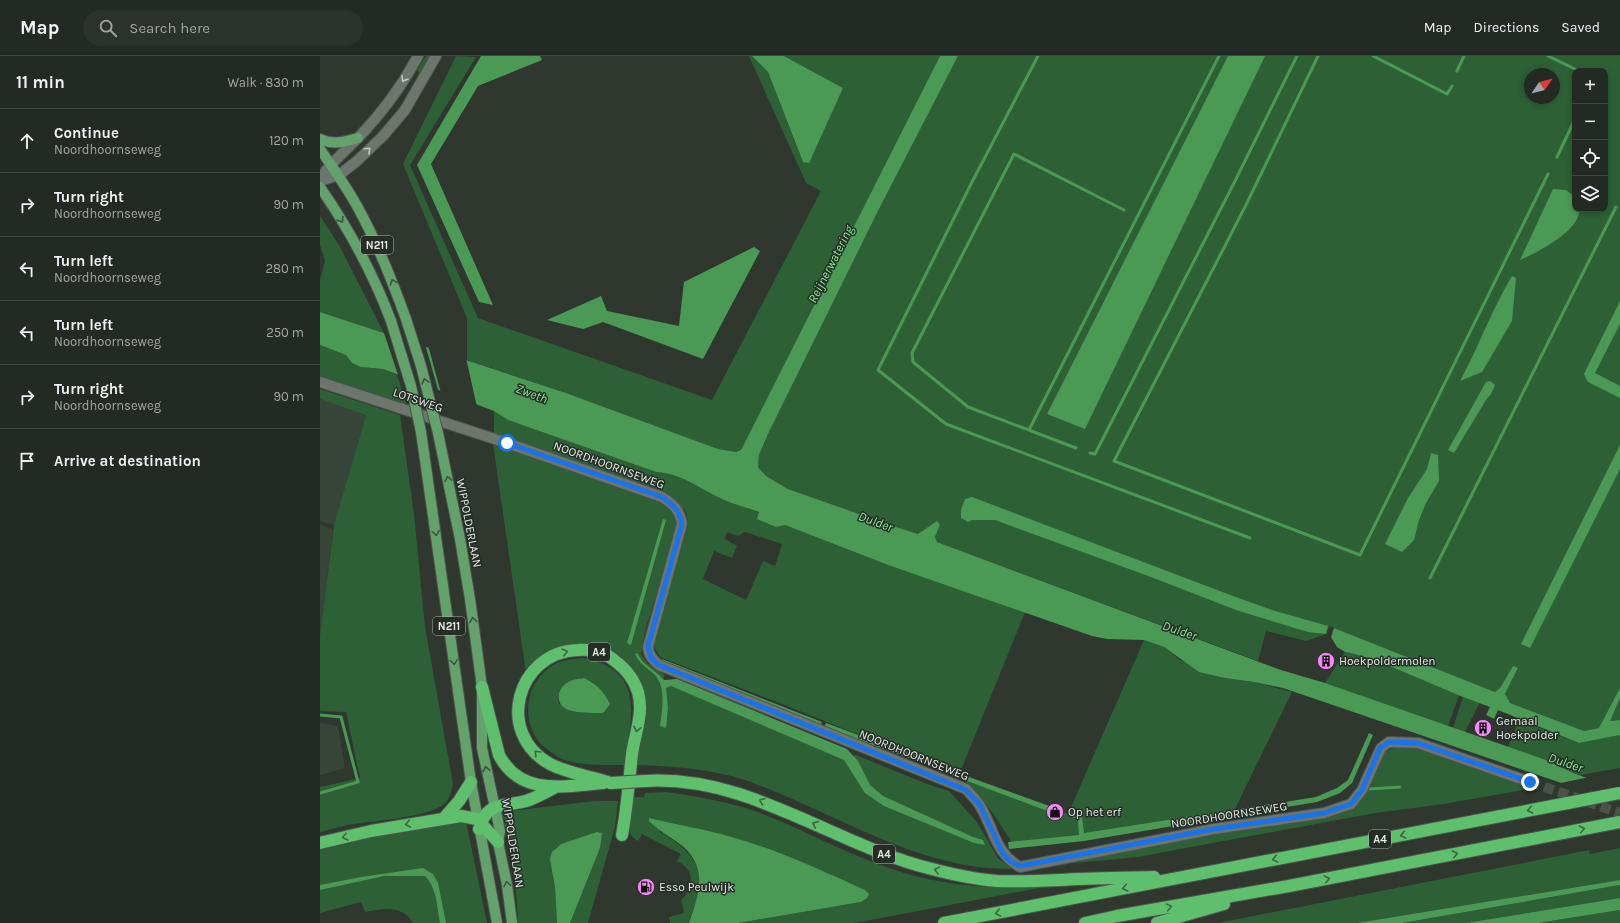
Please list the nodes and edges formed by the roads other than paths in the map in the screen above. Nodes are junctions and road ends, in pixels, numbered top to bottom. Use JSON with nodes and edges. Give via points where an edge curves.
{"nodes":[{"id":1,"x":418,"y":56,"type":"edge"},
{"id":2,"x":436,"y":56,"type":"edge"},
{"id":3,"x":358,"y":138,"type":"junction"},
{"id":4,"x":320,"y":139,"type":"edge"},
{"id":5,"x":320,"y":149,"type":"edge"},
{"id":6,"x":330,"y":164,"type":"junction"},
{"id":7,"x":339,"y":175,"type":"junction"},
{"id":8,"x":320,"y":178,"type":"edge"},
{"id":9,"x":320,"y":181,"type":"edge"},
{"id":10,"x":320,"y":187,"type":"edge"},
{"id":11,"x":320,"y":382,"type":"edge"},
{"id":12,"x":507,"y":443,"type":"joint"},
{"id":13,"x":482,"y":687,"type":"junction"},
{"id":14,"x":471,"y":782,"type":"junction"},
{"id":15,"x":1530,"y":782,"type":"tunnel mouth"},
{"id":16,"x":611,"y":783,"type":"junction"},
{"id":17,"x":555,"y":787,"type":"junction"},
{"id":18,"x":1620,"y":793,"type":"edge"},
{"id":19,"x":494,"y":807,"type":"junction"},
{"id":20,"x":445,"y":817,"type":"junction"},
{"id":21,"x":1620,"y":822,"type":"edge"},
{"id":22,"x":479,"y":823,"type":"junction"},
{"id":23,"x":622,"y":835,"type":"dead end"},
{"id":24,"x":498,"y":842,"type":"junction"},
{"id":25,"x":320,"y":843,"type":"edge"},
{"id":26,"x":1191,"y":875,"type":"junction"},
{"id":27,"x":1289,"y":886,"type":"junction"},
{"id":28,"x":497,"y":923,"type":"edge"},
{"id":29,"x":512,"y":923,"type":"edge"},
{"id":30,"x":944,"y":923,"type":"edge"},
{"id":31,"x":1085,"y":923,"type":"edge"},
{"id":32,"x":1157,"y":923,"type":"edge"}],
"edges":[{"from":1,"to":3,"type":"street","one_way":true,"via":[[390,102]]},
{"from":7,"to":2,"type":"street","one_way":true,"via":[[357,161],[394,123],[417,91]]},
{"from":3,"to":4,"type":"main road","via":[[339,143]]},
{"from":3,"to":6,"type":"street"},
{"from":5,"to":6,"type":"main road","name":"WIPPOLDERLAAN","number":"N211"},
{"from":6,"to":7,"type":"main road","name":"WIPPOLDERLAAN","number":"N211"},
{"from":6,"to":8,"type":"street"},
{"from":7,"to":9,"type":"street"},
{"from":13,"to":7,"type":"main road","name":"WIPPOLDERLAAN","number":"N211","one_way":true,"bridge":true,"via":[[466,578],[438,433],[423,373],[406,319],[376,242]]},
{"from":10,"to":14,"type":"main road","number":"N211","one_way":true,"bridge":true,"via":[[358,247],[374,279],[391,321],[411,386],[421,432]]},
{"from":11,"to":12,"type":"street","name":"LOTSWEG"},
{"from":12,"to":15,"type":"street","name":"NOORDHOORNSEWEG","via":[[662,497],[680,514],[682,524],[648,646],[651,658],[659,665],[966,790],[980,805],[1003,854],[1020,866],[1214,829],[1324,813],[1351,804],[1362,790],[1380,748],[1389,742],[1418,743]]},
{"from":13,"to":17,"type":"highway","number":"A4","via":[[496,746],[503,762],[525,781]]},
{"from":19,"to":13,"type":"main road","name":"WIPPOLDERLAAN","number":"N211","one_way":true,"via":[[482,748]]},
{"from":14,"to":20,"type":"highway"},
{"from":14,"to":22,"type":"main road","number":"N211"},
{"from":16,"to":17,"type":"highway","number":"A4"},
{"from":16,"to":23,"type":"highway","number":"A4","one_way":true,"via":[[550,764],[534,750],[521,729],[518,711],[522,688],[540,663],[555,654],[585,649],[604,654],[624,668],[635,683],[640,703],[640,718],[632,753]]},
{"from":26,"to":16,"type":"highway","number":"A4","one_way":true,"bridge":true,"via":[[995,881],[916,865],[739,793],[689,783]]},
{"from":17,"to":19,"type":"highway","number":"A4","via":[[528,800]]},
{"from":18,"to":26,"type":"highway","number":"A4","one_way":true,"bridge":true},
{"from":19,"to":22,"type":"highway"},
{"from":19,"to":24,"type":"main road","name":"WIPPOLDERLAAN","number":"N211","via":[[500,831]]},
{"from":20,"to":22,"type":"highway","via":[[461,816]]},
{"from":20,"to":25,"type":"highway","one_way":true},
{"from":27,"to":21,"type":"highway","one_way":true},
{"from":22,"to":24,"type":"highway"},
{"from":22,"to":28,"type":"main road","number":"N211"},
{"from":29,"to":24,"type":"main road","name":"WIPPOLDERLAAN","number":"N211","one_way":true},
{"from":26,"to":30,"type":"highway","number":"A4","one_way":true},
{"from":31,"to":27,"type":"highway","one_way":true},
{"from":27,"to":32,"type":"highway"}]}
